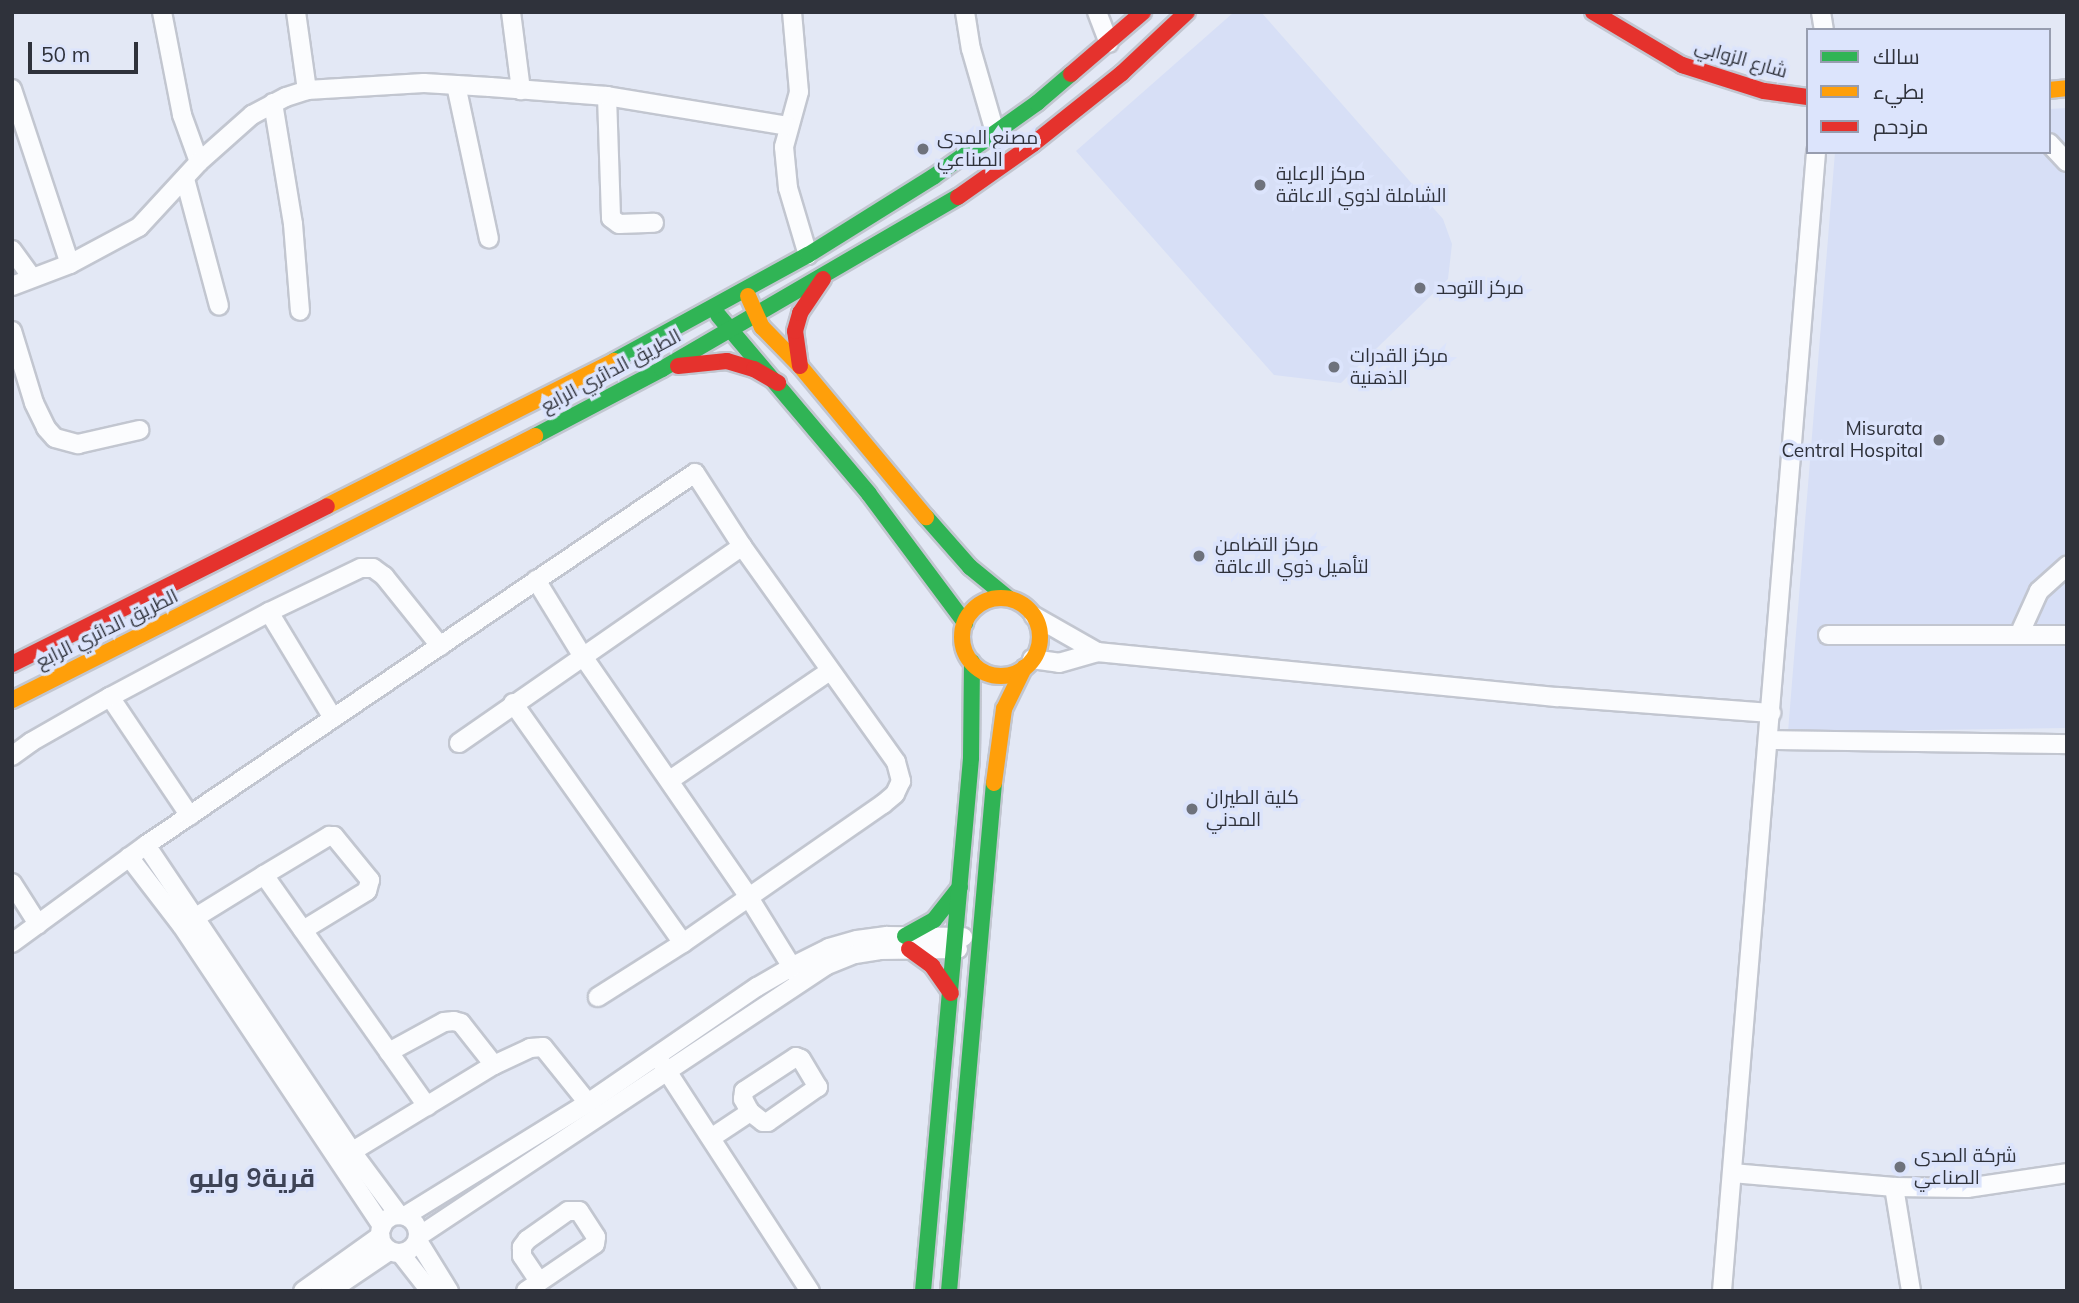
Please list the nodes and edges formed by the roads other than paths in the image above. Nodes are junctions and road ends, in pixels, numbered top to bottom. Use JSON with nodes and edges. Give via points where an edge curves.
{"nodes":[{"id":1,"x":162,"y":12,"type":"edge"},
{"id":2,"x":296,"y":12,"type":"edge"},
{"id":3,"x":512,"y":12,"type":"edge"},
{"id":4,"x":792,"y":12,"type":"edge"},
{"id":5,"x":965,"y":12,"type":"edge"},
{"id":6,"x":1097,"y":12,"type":"edge"},
{"id":7,"x":1143,"y":12,"type":"edge"},
{"id":8,"x":1187,"y":12,"type":"edge"},
{"id":9,"x":1593,"y":12,"type":"edge"},
{"id":10,"x":1109,"y":43,"type":"junction"},
{"id":11,"x":456,"y":85,"type":"junction"},
{"id":12,"x":12,"y":89,"type":"edge"},
{"id":13,"x":307,"y":90,"type":"junction"},
{"id":14,"x":521,"y":90,"type":"junction"},
{"id":15,"x":607,"y":96,"type":"junction"},
{"id":16,"x":1806,"y":97,"type":"edge"},
{"id":17,"x":273,"y":103,"type":"junction"},
{"id":18,"x":788,"y":126,"type":"junction"},
{"id":19,"x":995,"y":132,"type":"junction"},
{"id":20,"x":2051,"y":145,"type":"edge"},
{"id":21,"x":1816,"y":154,"type":"edge"},
{"id":22,"x":199,"y":162,"type":"junction"},
{"id":23,"x":2067,"y":162,"type":"edge"},
{"id":24,"x":185,"y":179,"type":"junction"},
{"id":25,"x":654,"y":223,"type":"dead end"},
{"id":26,"x":489,"y":239,"type":"dead end"},
{"id":27,"x":12,"y":250,"type":"edge"},
{"id":28,"x":808,"y":255,"type":"junction"},
{"id":29,"x":70,"y":264,"type":"junction"},
{"id":30,"x":32,"y":278,"type":"junction"},
{"id":31,"x":823,"y":278,"type":"junction"},
{"id":32,"x":12,"y":286,"type":"edge"},
{"id":33,"x":746,"y":290,"type":"junction"},
{"id":34,"x":219,"y":306,"type":"dead end"},
{"id":35,"x":713,"y":309,"type":"junction"},
{"id":36,"x":300,"y":311,"type":"dead end"},
{"id":37,"x":755,"y":314,"type":"junction"},
{"id":38,"x":729,"y":329,"type":"junction"},
{"id":39,"x":12,"y":331,"type":"edge"},
{"id":40,"x":800,"y":366,"type":"junction"},
{"id":41,"x":662,"y":369,"type":"junction"},
{"id":42,"x":778,"y":383,"type":"junction"},
{"id":43,"x":139,"y":430,"type":"dead end"},
{"id":44,"x":742,"y":546,"type":"junction"},
{"id":45,"x":2067,"y":566,"type":"edge"},
{"id":46,"x":536,"y":580,"type":"junction"},
{"id":47,"x":1008,"y":598,"type":"junction"},
{"id":48,"x":269,"y":612,"type":"junction"},
{"id":49,"x":1034,"y":617,"type":"junction"},
{"id":50,"x":965,"y":622,"type":"junction"},
{"id":51,"x":1829,"y":635,"type":"dead end"},
{"id":52,"x":2019,"y":635,"type":"junction"},
{"id":53,"x":2067,"y":635,"type":"edge"},
{"id":54,"x":440,"y":646,"type":"junction"},
{"id":55,"x":1097,"y":652,"type":"junction"},
{"id":56,"x":582,"y":655,"type":"junction"},
{"id":57,"x":972,"y":662,"type":"junction"},
{"id":58,"x":12,"y":664,"type":"edge"},
{"id":59,"x":1028,"y":664,"type":"junction"},
{"id":60,"x":830,"y":671,"type":"junction"},
{"id":61,"x":110,"y":697,"type":"junction"},
{"id":62,"x":12,"y":700,"type":"edge"},
{"id":63,"x":513,"y":703,"type":"junction"},
{"id":64,"x":1771,"y":713,"type":"junction"},
{"id":65,"x":334,"y":718,"type":"junction"},
{"id":66,"x":1769,"y":740,"type":"junction"},
{"id":67,"x":458,"y":743,"type":"dead end"},
{"id":68,"x":2067,"y":744,"type":"edge"},
{"id":69,"x":12,"y":756,"type":"edge"},
{"id":70,"x":670,"y":780,"type":"junction"},
{"id":71,"x":190,"y":816,"type":"junction"},
{"id":72,"x":146,"y":845,"type":"junction"},
{"id":73,"x":129,"y":857,"type":"junction"},
{"id":74,"x":264,"y":875,"type":"junction"},
{"id":75,"x":12,"y":883,"type":"edge"},
{"id":76,"x":960,"y":887,"type":"junction"},
{"id":77,"x":748,"y":896,"type":"junction"},
{"id":78,"x":189,"y":922,"type":"junction"},
{"id":79,"x":38,"y":924,"type":"junction"},
{"id":80,"x":303,"y":930,"type":"junction"},
{"id":81,"x":12,"y":943,"type":"edge"},
{"id":82,"x":683,"y":943,"type":"junction"},
{"id":83,"x":907,"y":943,"type":"junction"},
{"id":84,"x":956,"y":943,"type":"junction"},
{"id":85,"x":982,"y":944,"type":"junction"},
{"id":86,"x":796,"y":974,"type":"junction"},
{"id":87,"x":951,"y":993,"type":"junction"},
{"id":88,"x":597,"y":997,"type":"dead end"},
{"id":89,"x":389,"y":1052,"type":"junction"},
{"id":90,"x":658,"y":1056,"type":"junction"},
{"id":91,"x":494,"y":1065,"type":"junction"},
{"id":92,"x":668,"y":1072,"type":"junction"},
{"id":93,"x":587,"y":1103,"type":"junction"},
{"id":94,"x":427,"y":1106,"type":"junction"},
{"id":95,"x":750,"y":1112,"type":"dead end"},
{"id":96,"x":711,"y":1138,"type":"junction"},
{"id":97,"x":346,"y":1156,"type":"junction"},
{"id":98,"x":1732,"y":1173,"type":"junction"},
{"id":99,"x":2067,"y":1173,"type":"edge"},
{"id":100,"x":1894,"y":1187,"type":"junction"},
{"id":101,"x":402,"y":1216,"type":"junction"},
{"id":102,"x":418,"y":1238,"type":"junction"},
{"id":103,"x":388,"y":1242,"type":"junction"},
{"id":104,"x":303,"y":1291,"type":"edge"},
{"id":105,"x":330,"y":1291,"type":"edge"},
{"id":106,"x":430,"y":1291,"type":"edge"},
{"id":107,"x":449,"y":1291,"type":"edge"},
{"id":108,"x":810,"y":1291,"type":"edge"},
{"id":109,"x":923,"y":1291,"type":"edge"},
{"id":110,"x":949,"y":1291,"type":"edge"},
{"id":111,"x":1722,"y":1291,"type":"edge"},
{"id":112,"x":1911,"y":1291,"type":"edge"}],
"edges":[{"from":1,"to":22,"type":"street","via":[[182,115]]},
{"from":2,"to":13,"type":"street"},
{"from":3,"to":14,"type":"street"},
{"from":4,"to":18,"type":"street","via":[[799,92]]},
{"from":5,"to":19,"type":"street"},
{"from":6,"to":10,"type":"street"},
{"from":7,"to":10,"type":"main road","name":"الطريق الدائري الرابع"},
{"from":8,"to":31,"type":"main road","name":"الطريق الدائري الرابع","via":[[1122,73],[1033,144],[941,210]]},
{"from":9,"to":16,"type":"main road","name":"شارع الزوابي","via":[[1682,65],[1764,91]]},
{"from":10,"to":19,"type":"main road","name":"الطريق الدائري الرابع"},
{"from":11,"to":13,"type":"street"},
{"from":11,"to":14,"type":"street"},
{"from":11,"to":26,"type":"street"},
{"from":12,"to":29,"type":"street"},
{"from":13,"to":17,"type":"street"},
{"from":14,"to":15,"type":"street"},
{"from":15,"to":18,"type":"street"},
{"from":15,"to":25,"type":"street","via":[[611,218],[618,224]]},
{"from":17,"to":22,"type":"street","via":[[252,115]]},
{"from":17,"to":36,"type":"street","via":[[293,224]]},
{"from":18,"to":28,"type":"street","via":[[784,147],[788,188]]},
{"from":19,"to":28,"type":"main road","name":"الطريق الدائري الرابع","via":[[933,177]]},
{"from":20,"to":23,"type":"street"},
{"from":21,"to":64,"type":"street"},
{"from":22,"to":24,"type":"street"},
{"from":24,"to":29,"type":"street","via":[[139,227]]},
{"from":24,"to":34,"type":"street"},
{"from":27,"to":30,"type":"street"},
{"from":28,"to":33,"type":"main road","name":"الطريق الدائري الرابع"},
{"from":29,"to":30,"type":"street"},
{"from":30,"to":32,"type":"street"},
{"from":31,"to":37,"type":"main road","name":"الطريق الدائري الرابع"},
{"from":31,"to":40,"type":"main road","via":[[800,313],[795,331]]},
{"from":33,"to":35,"type":"main road","name":"الطريق الدائري الرابع"},
{"from":33,"to":37,"type":"main road"},
{"from":35,"to":38,"type":"main road"},
{"from":35,"to":58,"type":"main road","name":"الطريق الدائري الرابع"},
{"from":37,"to":38,"type":"main road","name":"الطريق الدائري الرابع"},
{"from":37,"to":40,"type":"main road"},
{"from":38,"to":41,"type":"main road","name":"الطريق الدائري الرابع"},
{"from":38,"to":42,"type":"main road"},
{"from":39,"to":43,"type":"street","via":[[34,403],[55,438],[78,444]]},
{"from":40,"to":47,"type":"main road","via":[[943,537]]},
{"from":41,"to":42,"type":"main road","via":[[727,361]]},
{"from":41,"to":62,"type":"main road","name":"الطريق الدائري الرابع"},
{"from":42,"to":50,"type":"main road","via":[[927,567]]},
{"from":44,"to":46,"type":"street","via":[[695,473]]},
{"from":44,"to":56,"type":"street"},
{"from":44,"to":60,"type":"street"},
{"from":45,"to":52,"type":"street","via":[[2039,592]]},
{"from":46,"to":54,"type":"street"},
{"from":46,"to":56,"type":"street"},
{"from":47,"to":49,"type":"main road","via":[[1028,608]]},
{"from":47,"to":50,"type":"main road","via":[[982,603]]},
{"from":48,"to":54,"type":"street","via":[[361,568],[373,568]]},
{"from":48,"to":61,"type":"street"},
{"from":48,"to":65,"type":"street"},
{"from":49,"to":55,"type":"street"},
{"from":49,"to":59,"type":"main road","via":[[1040,638]]},
{"from":50,"to":57,"type":"main road","via":[[963,643]]},
{"from":51,"to":52,"type":"street"},
{"from":52,"to":53,"type":"street"},
{"from":54,"to":65,"type":"street"},
{"from":55,"to":59,"type":"street","via":[[1059,663]]},
{"from":55,"to":64,"type":"street"},
{"from":56,"to":63,"type":"street"},
{"from":56,"to":70,"type":"street"},
{"from":57,"to":59,"type":"main road","via":[[991,674],[1003,675]]},
{"from":57,"to":76,"type":"main road","via":[[971,758]]},
{"from":59,"to":85,"type":"main road","via":[[1004,709],[997,747]]},
{"from":60,"to":70,"type":"street"},
{"from":60,"to":77,"type":"street","via":[[896,762],[901,781],[883,804]]},
{"from":61,"to":69,"type":"street"},
{"from":61,"to":71,"type":"street"},
{"from":63,"to":67,"type":"street"},
{"from":63,"to":82,"type":"street"},
{"from":64,"to":66,"type":"street"},
{"from":65,"to":71,"type":"street"},
{"from":66,"to":68,"type":"street"},
{"from":66,"to":98,"type":"street"},
{"from":70,"to":77,"type":"street"},
{"from":71,"to":72,"type":"street"},
{"from":72,"to":73,"type":"street"},
{"from":72,"to":78,"type":"street"},
{"from":73,"to":78,"type":"street"},
{"from":73,"to":79,"type":"street"},
{"from":74,"to":78,"type":"street"},
{"from":74,"to":80,"type":"street"},
{"from":74,"to":80,"type":"street","via":[[334,836],[370,880],[367,891]]},
{"from":75,"to":79,"type":"street"},
{"from":76,"to":83,"type":"main road","via":[[934,920]]},
{"from":76,"to":84,"type":"main road"},
{"from":77,"to":82,"type":"street"},
{"from":77,"to":86,"type":"street"},
{"from":78,"to":97,"type":"street"},
{"from":79,"to":81,"type":"street"},
{"from":80,"to":89,"type":"street"},
{"from":82,"to":88,"type":"street"},
{"from":83,"to":84,"type":"street"},
{"from":83,"to":86,"type":"street","via":[[857,940],[830,948]]},
{"from":83,"to":87,"type":"main road","via":[[932,966]]},
{"from":84,"to":85,"type":"street"},
{"from":84,"to":87,"type":"main road"},
{"from":85,"to":110,"type":"main road"},
{"from":86,"to":90,"type":"street"},
{"from":86,"to":92,"type":"street"},
{"from":87,"to":109,"type":"main road"},
{"from":89,"to":91,"type":"street","via":[[454,1021],[461,1023]]},
{"from":89,"to":94,"type":"street"},
{"from":90,"to":92,"type":"street"},
{"from":90,"to":93,"type":"street"},
{"from":91,"to":93,"type":"street","via":[[530,1048],[543,1047]]},
{"from":91,"to":94,"type":"street"},
{"from":92,"to":96,"type":"street"},
{"from":92,"to":102,"type":"street"},
{"from":93,"to":101,"type":"street"},
{"from":94,"to":97,"type":"street"},
{"from":95,"to":96,"type":"street"},
{"from":96,"to":108,"type":"street"},
{"from":97,"to":101,"type":"street"},
{"from":97,"to":103,"type":"street"},
{"from":98,"to":100,"type":"street"},
{"from":98,"to":111,"type":"street"},
{"from":99,"to":100,"type":"street","via":[[1967,1188]]},
{"from":100,"to":112,"type":"street"},
{"from":101,"to":102,"type":"street","via":[[414,1222]]},
{"from":101,"to":103,"type":"street","via":[[389,1218]]},
{"from":102,"to":103,"type":"street","via":[[414,1247]]},
{"from":102,"to":107,"type":"street"},
{"from":103,"to":104,"type":"street"},
{"from":103,"to":105,"type":"street"},
{"from":103,"to":106,"type":"street"}]}
